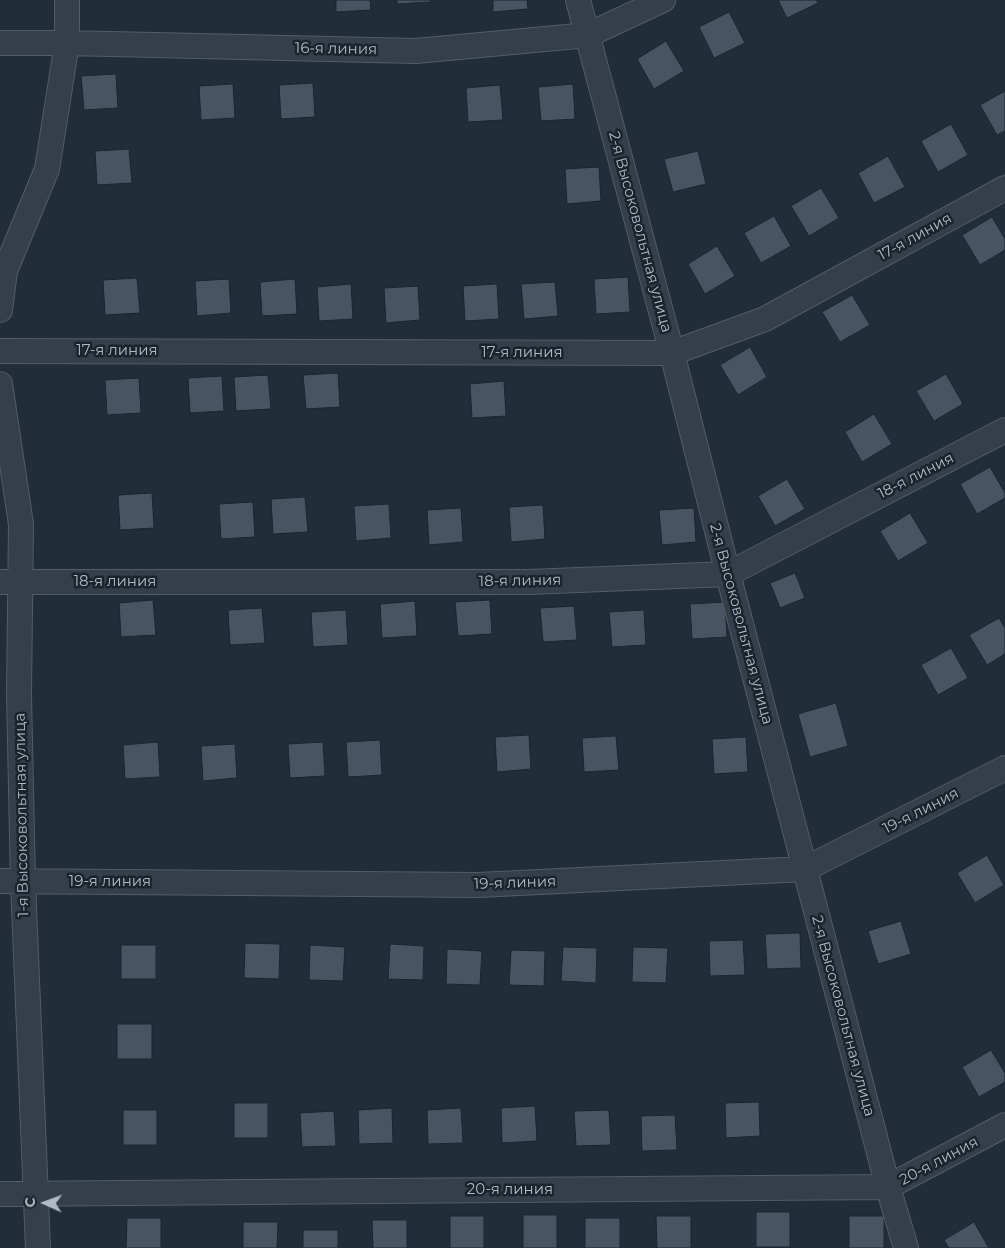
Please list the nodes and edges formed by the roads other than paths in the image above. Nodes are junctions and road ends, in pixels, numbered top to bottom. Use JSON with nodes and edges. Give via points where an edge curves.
{"nodes":[{"id":1,"x":67,"y":0,"type":"edge"},
{"id":2,"x":578,"y":0,"type":"edge"},
{"id":3,"x":663,"y":0,"type":"edge"},
{"id":4,"x":588,"y":35,"type":"junction"},
{"id":5,"x":0,"y":43,"type":"edge"},
{"id":6,"x":67,"y":43,"type":"junction"},
{"id":7,"x":1005,"y":188,"type":"edge"},
{"id":8,"x":0,"y":310,"type":"edge"},
{"id":9,"x":0,"y":351,"type":"edge"},
{"id":10,"x":672,"y":353,"type":"junction"},
{"id":11,"x":0,"y":384,"type":"edge"},
{"id":12,"x":1005,"y":430,"type":"edge"},
{"id":13,"x":728,"y":574,"type":"junction"},
{"id":14,"x":10,"y":582,"type":"edge"},
{"id":15,"x":1005,"y":768,"type":"edge"},
{"id":16,"x":805,"y":869,"type":"junction"},
{"id":17,"x":11,"y":881,"type":"edge"},
{"id":18,"x":1005,"y":1125,"type":"edge"},
{"id":19,"x":888,"y":1187,"type":"junction"},
{"id":20,"x":0,"y":1194,"type":"edge"},
{"id":21,"x":37,"y":1194,"type":"junction"},
{"id":22,"x":38,"y":1248,"type":"edge"},
{"id":23,"x":906,"y":1248,"type":"edge"}],
"edges":[{"from":1,"to":6,"type":"street"},
{"from":2,"to":4,"type":"street","name":"2-я Высоковольтная улица"},
{"from":3,"to":4,"type":"street","name":"16-я линия"},
{"from":4,"to":6,"type":"street","name":"16-я линия","via":[[416,51]]},
{"from":4,"to":10,"type":"street","name":"2-я Высоковольтная улица"},
{"from":5,"to":6,"type":"street","name":"16-я линия"},
{"from":6,"to":8,"type":"street","via":[[47,170],[5,271]]},
{"from":7,"to":10,"type":"street","name":"17-я линия","via":[[765,319]]},
{"from":9,"to":10,"type":"street","name":"17-я линия"},
{"from":10,"to":13,"type":"street","name":"2-я Высоковольтная улица"},
{"from":11,"to":14,"type":"street","name":"1-я Высоковольтная улица","via":[[21,524]]},
{"from":12,"to":13,"type":"street","name":"18-я линия"},
{"from":13,"to":14,"type":"street","name":"18-я линия","via":[[529,582]]},
{"from":13,"to":16,"type":"street","name":"2-я Высоковольтная улица"},
{"from":14,"to":17,"type":"street","name":"1-я Высоковольтная улица","via":[[19,694]]},
{"from":15,"to":16,"type":"street","name":"19-я линия"},
{"from":16,"to":17,"type":"street","name":"19-я линия","via":[[478,885]]},
{"from":16,"to":19,"type":"street","name":"2-я Высоковольтная улица"},
{"from":17,"to":21,"type":"street","name":"1-я Высоковольтная улица"},
{"from":18,"to":19,"type":"street","name":"20-я линия"},
{"from":19,"to":21,"type":"street","name":"20-я линия"},
{"from":19,"to":23,"type":"street","name":"2-я Высоковольтная улица"},
{"from":20,"to":21,"type":"street","name":"20-я линия"},
{"from":21,"to":22,"type":"street","name":"1-я Высоковольтная улица"}]}
